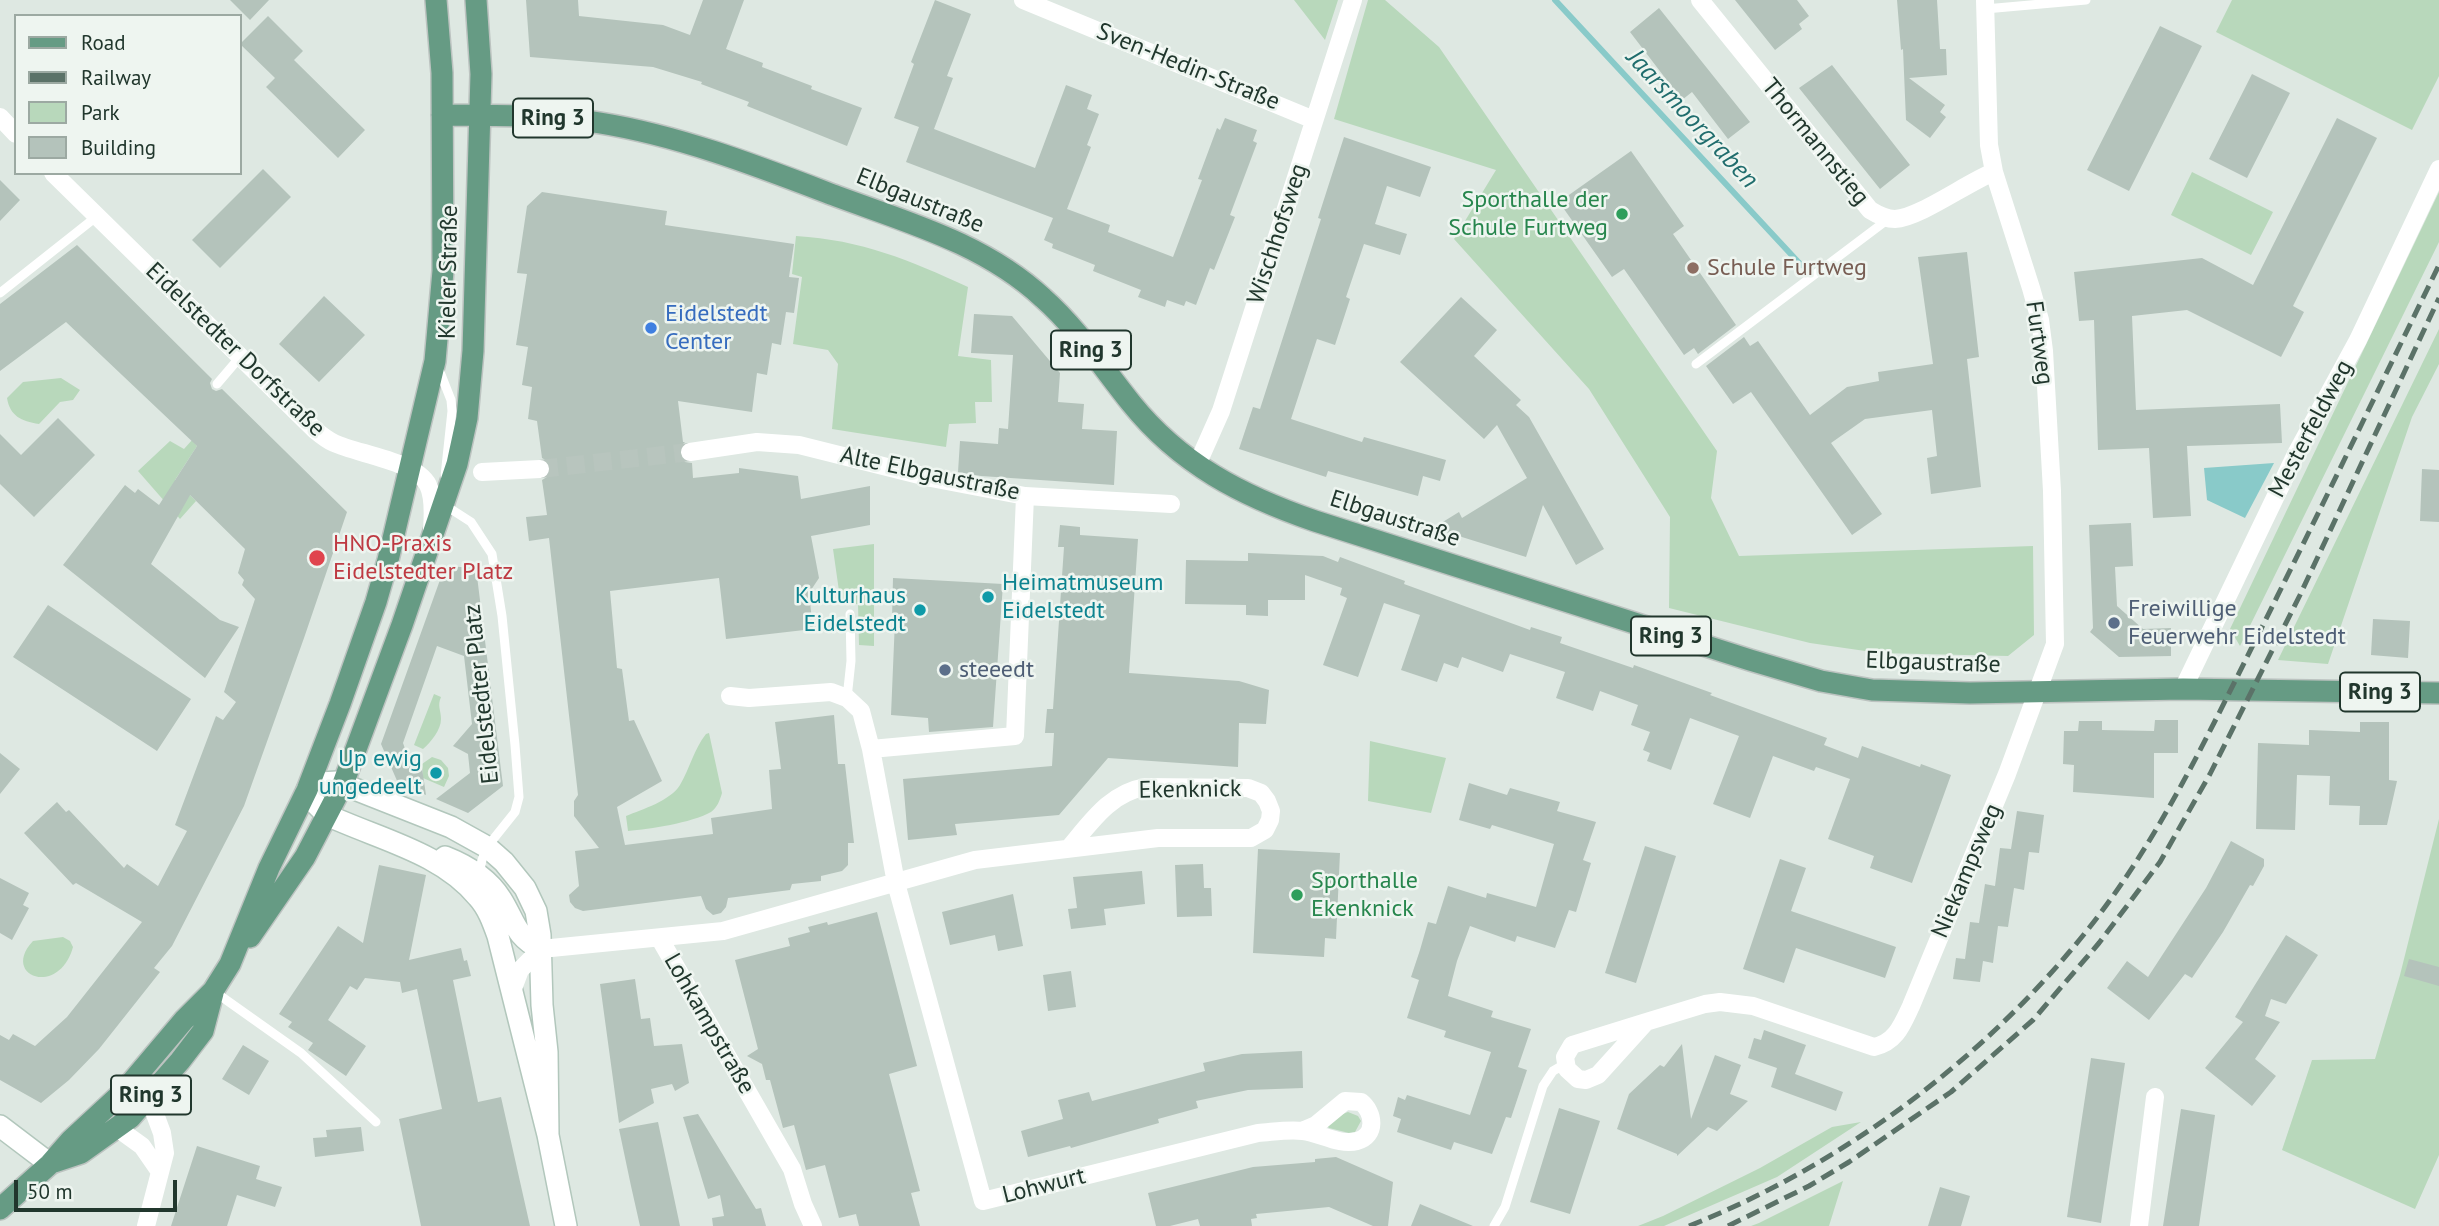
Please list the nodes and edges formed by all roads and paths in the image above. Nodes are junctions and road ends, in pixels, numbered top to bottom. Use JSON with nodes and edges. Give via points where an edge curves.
{"nodes":[{"id":1,"x":436,"y":0,"type":"edge"},
{"id":2,"x":476,"y":0,"type":"edge"},
{"id":3,"x":1023,"y":0,"type":"edge"},
{"id":4,"x":1353,"y":0,"type":"edge"},
{"id":5,"x":1700,"y":0,"type":"edge"},
{"id":6,"x":2086,"y":0,"type":"edge"},
{"id":7,"x":1985,"y":4,"type":"edge"},
{"id":8,"x":442,"y":116,"type":"junction"},
{"id":9,"x":480,"y":116,"type":"junction"},
{"id":10,"x":0,"y":117,"type":"edge"},
{"id":11,"x":1314,"y":120,"type":"junction"},
{"id":12,"x":14,"y":132,"type":"edge"},
{"id":13,"x":2439,"y":169,"type":"edge"},
{"id":14,"x":1994,"y":172,"type":"junction"},
{"id":15,"x":55,"y":175,"type":"edge"},
{"id":16,"x":96,"y":217,"type":"junction"},
{"id":17,"x":1889,"y":219,"type":"junction"},
{"id":18,"x":0,"y":293,"type":"edge"},
{"id":19,"x":240,"y":357,"type":"junction"},
{"id":20,"x":435,"y":361,"type":"junction"},
{"id":21,"x":1696,"y":364,"type":"dead end"},
{"id":22,"x":217,"y":384,"type":"dead end"},
{"id":23,"x":690,"y":452,"type":"tunnel mouth"},
{"id":24,"x":1197,"y":465,"type":"junction"},
{"id":25,"x":409,"y":469,"type":"junction"},
{"id":26,"x":540,"y":469,"type":"tunnel mouth"},
{"id":27,"x":482,"y":472,"type":"dead end"},
{"id":28,"x":1025,"y":496,"type":"junction"},
{"id":29,"x":1171,"y":504,"type":"dead end"},
{"id":30,"x":443,"y":505,"type":"junction"},
{"id":31,"x":431,"y":539,"type":"junction"},
{"id":32,"x":850,"y":614,"type":"dead end"},
{"id":33,"x":2183,"y":689,"type":"junction"},
{"id":34,"x":2038,"y":690,"type":"junction"},
{"id":35,"x":2439,"y":693,"type":"edge"},
{"id":36,"x":730,"y":696,"type":"dead end"},
{"id":37,"x":847,"y":698,"type":"junction"},
{"id":38,"x":871,"y":748,"type":"junction"},
{"id":39,"x":343,"y":784,"type":"junction"},
{"id":40,"x":307,"y":790,"type":"junction"},
{"id":41,"x":327,"y":815,"type":"junction"},
{"id":42,"x":403,"y":846,"type":"junction"},
{"id":43,"x":487,"y":847,"type":"junction"},
{"id":44,"x":1069,"y":848,"type":"junction"},
{"id":45,"x":480,"y":874,"type":"junction"},
{"id":46,"x":896,"y":883,"type":"junction"},
{"id":47,"x":478,"y":897,"type":"junction"},
{"id":48,"x":660,"y":939,"type":"junction"},
{"id":49,"x":541,"y":949,"type":"junction"},
{"id":50,"x":230,"y":964,"type":"junction"},
{"id":51,"x":214,"y":991,"type":"junction"},
{"id":52,"x":512,"y":991,"type":"junction"},
{"id":53,"x":1646,"y":1022,"type":"junction"},
{"id":54,"x":1565,"y":1063,"type":"junction"},
{"id":55,"x":2155,"y":1097,"type":"dead end"},
{"id":56,"x":149,"y":1098,"type":"junction"},
{"id":57,"x":376,"y":1122,"type":"dead end"},
{"id":58,"x":0,"y":1126,"type":"edge"},
{"id":59,"x":117,"y":1128,"type":"junction"},
{"id":60,"x":1302,"y":1130,"type":"dead end"},
{"id":61,"x":548,"y":1135,"type":"junction"},
{"id":62,"x":50,"y":1164,"type":"junction"},
{"id":63,"x":160,"y":1172,"type":"junction"},
{"id":64,"x":0,"y":1209,"type":"edge"},
{"id":65,"x":146,"y":1226,"type":"edge"},
{"id":66,"x":566,"y":1226,"type":"edge"},
{"id":67,"x":813,"y":1226,"type":"edge"},
{"id":68,"x":1493,"y":1226,"type":"edge"},
{"id":69,"x":2139,"y":1226,"type":"edge"}],
"edges":[{"from":1,"to":8,"type":"main road","name":"Kieler Straße"},
{"from":2,"to":9,"type":"main road","name":"Kieler Straße"},
{"from":3,"to":11,"type":"street","name":"Sven-Hedin-Straße"},
{"from":4,"to":11,"type":"street","name":"Wischhofsweg"},
{"from":5,"to":17,"type":"street","name":"Thormannstieg","via":[[1862,202]]},
{"from":6,"to":7,"type":"lane"},
{"from":7,"to":14,"type":"street","name":"Furtweg","via":[[1986,105]]},
{"from":8,"to":9,"type":"main road","name":"Elbgaustraße","number":"Ring 3"},
{"from":8,"to":20,"type":"main road","name":"Kieler Straße","via":[[443,271]]},
{"from":9,"to":24,"type":"main road","name":"Elbgaustraße","number":"Ring 3","via":[[574,119],[649,132],[959,242],[995,261],[1043,297],[1078,333],[1147,422]]},
{"from":9,"to":30,"type":"main road","name":"Kieler Straße","via":[[467,418]]},
{"from":10,"to":12,"type":"street"},
{"from":11,"to":24,"type":"street","name":"Wischhofsweg","via":[[1222,411]]},
{"from":13,"to":33,"type":"street","name":"Mesterfeldweg"},
{"from":14,"to":17,"type":"street","name":"Thormannstieg","via":[[1916,213]]},
{"from":14,"to":34,"type":"street","name":"Furtweg","via":[[2031,288],[2044,351],[2055,644]]},
{"from":15,"to":16,"type":"street","name":"Eidelstedter Dorfstraße"},
{"from":16,"to":18,"type":"lane"},
{"from":16,"to":19,"type":"street","name":"Eidelstedter Dorfstraße"},
{"from":17,"to":21,"type":"lane"},
{"from":19,"to":22,"type":"lane"},
{"from":19,"to":25,"type":"street","name":"Eidelstedter Dorfstraße","via":[[332,442]]},
{"from":20,"to":25,"type":"main road","name":"Kieler Straße"},
{"from":20,"to":30,"type":"lane","via":[[452,411]]},
{"from":23,"to":28,"type":"street","name":"Alte Elbgaustraße","via":[[757,442],[799,446]]},
{"from":24,"to":34,"type":"main road","name":"Elbgaustraße","number":"Ring 3","via":[[1239,491],[1303,517],[1821,681],[1926,693]]},
{"from":25,"to":31,"type":"street","via":[[429,486]]},
{"from":25,"to":40,"type":"main road","via":[[376,601]]},
{"from":26,"to":27,"type":"street"},
{"from":28,"to":29,"type":"street","name":"Alte Elbgaustraße"},
{"from":28,"to":38,"type":"street","via":[[1015,736]]},
{"from":30,"to":31,"type":"main road","name":"Kieler Straße"},
{"from":30,"to":43,"type":"lane","name":"Eidelstedter Platz","via":[[471,522],[492,554],[502,616],[520,797],[515,812]]},
{"from":31,"to":39,"type":"main road"},
{"from":32,"to":37,"type":"lane"},
{"from":33,"to":34,"type":"main road","name":"Elbgaustraße","number":"Ring 3"},
{"from":33,"to":35,"type":"main road","name":"Elbgaustraße","number":"Ring 3"},
{"from":34,"to":53,"type":"street","name":"Niekampsweg","via":[[1894,1038],[1884,1045],[1864,1045],[1737,1003],[1705,1004]]},
{"from":36,"to":37,"type":"street","via":[[816,691]]},
{"from":37,"to":38,"type":"street","via":[[861,712]]},
{"from":38,"to":46,"type":"street"},
{"from":39,"to":40,"type":"main road","via":[[326,782]]},
{"from":39,"to":41,"type":"main road"},
{"from":39,"to":43,"type":"main road","via":[[451,827]]},
{"from":40,"to":41,"type":"main road"},
{"from":40,"to":50,"type":"main road","number":"Ring 3"},
{"from":41,"to":42,"type":"main road"},
{"from":41,"to":50,"type":"main road","number":"Ring 3","via":[[291,879]]},
{"from":42,"to":45,"type":"main road","via":[[436,853]]},
{"from":42,"to":47,"type":"main road","via":[[444,867]]},
{"from":43,"to":45,"type":"lane"},
{"from":43,"to":49,"type":"main road","via":[[511,869],[533,902]]},
{"from":44,"to":44,"type":"street","name":"Ekenknick","via":[[1158,838],[1251,838],[1265,830],[1271,811],[1261,793],[1248,788],[1133,789],[1105,807]]},
{"from":44,"to":46,"type":"street","name":"Ekenknick","via":[[975,860]]},
{"from":45,"to":47,"type":"lane"},
{"from":45,"to":49,"type":"main road","via":[[502,900],[519,934]]},
{"from":46,"to":48,"type":"street","name":"Ekenknick","via":[[723,931]]},
{"from":46,"to":60,"type":"street","name":"Lohwurt","via":[[984,1201],[1258,1133]]},
{"from":47,"to":52,"type":"main road","via":[[498,936]]},
{"from":48,"to":49,"type":"street","name":"Lohkampstraße"},
{"from":48,"to":67,"type":"street","name":"Lohkampstraße","via":[[792,1169]]},
{"from":49,"to":52,"type":"street","via":[[520,970]]},
{"from":49,"to":61,"type":"main road"},
{"from":50,"to":51,"type":"main road","number":"Ring 3"},
{"from":51,"to":56,"type":"main road","number":"Ring 3","via":[[203,1031]]},
{"from":51,"to":57,"type":"lane","via":[[301,1053]]},
{"from":51,"to":62,"type":"main road","number":"Ring 3"},
{"from":52,"to":61,"type":"main road"},
{"from":53,"to":54,"type":"street","via":[[1578,1042],[1567,1051]]},
{"from":53,"to":54,"type":"street","via":[[1592,1079],[1578,1079]]},
{"from":54,"to":68,"type":"lane","via":[[1543,1086],[1505,1207]]},
{"from":55,"to":69,"type":"street"},
{"from":56,"to":59,"type":"main road","number":"Ring 3"},
{"from":56,"to":63,"type":"street","via":[[164,1141]]},
{"from":58,"to":62,"type":"main road"},
{"from":59,"to":62,"type":"main road","number":"Ring 3","via":[[81,1153]]},
{"from":59,"to":63,"type":"street","via":[[142,1146]]},
{"from":61,"to":66,"type":"main road"},
{"from":62,"to":64,"type":"main road","number":"Ring 3"},
{"from":63,"to":65,"type":"street"}]}
